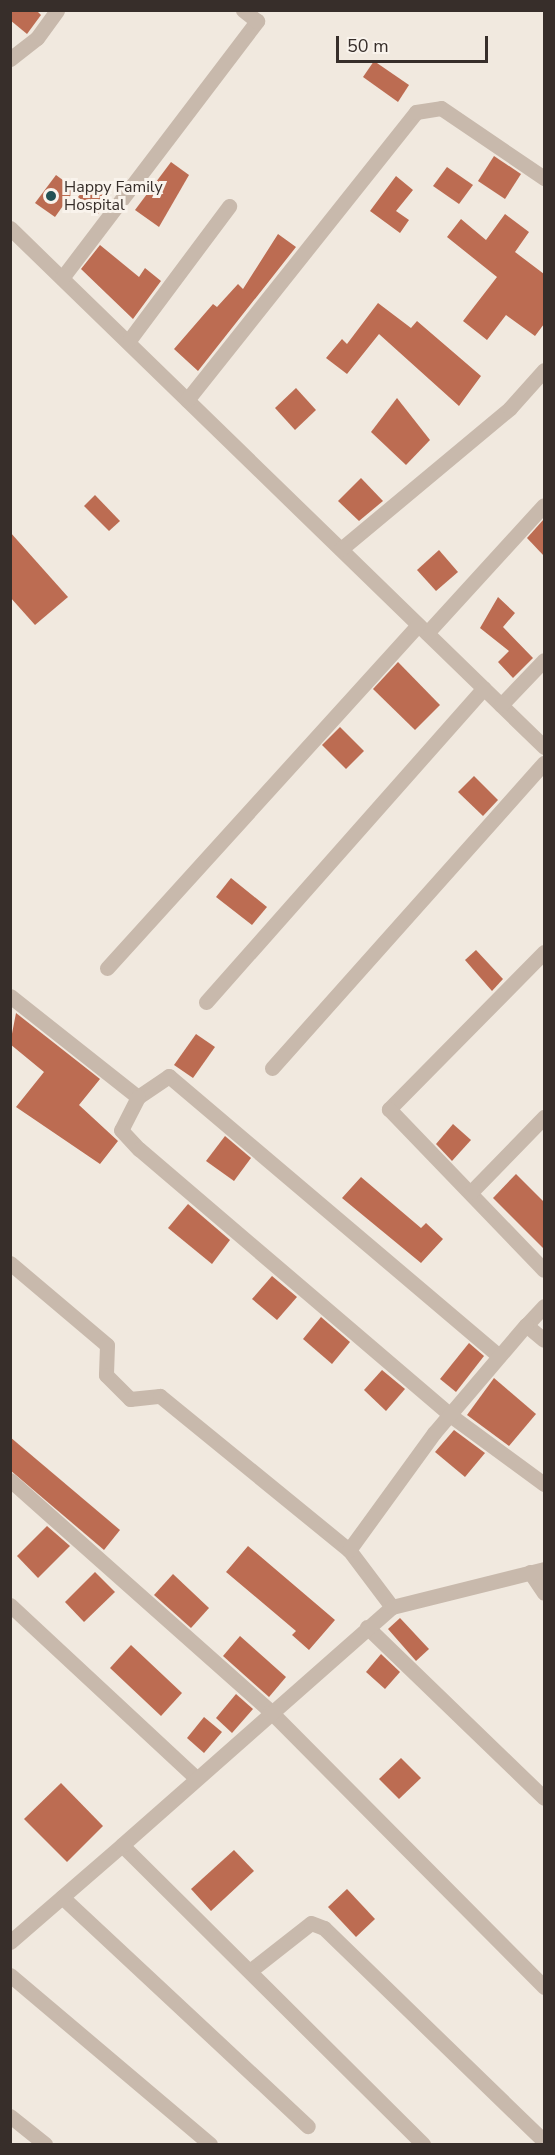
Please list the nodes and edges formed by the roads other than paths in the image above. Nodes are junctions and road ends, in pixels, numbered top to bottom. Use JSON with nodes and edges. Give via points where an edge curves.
{"nodes":[{"id":1,"x":57,"y":10,"type":"edge"},
{"id":2,"x":243,"y":10,"type":"edge"},
{"id":3,"x":10,"y":59,"type":"edge"},
{"id":4,"x":544,"y":178,"type":"edge"},
{"id":5,"x":229,"y":206,"type":"dead end"},
{"id":6,"x":10,"y":228,"type":"edge"},
{"id":7,"x":62,"y":278,"type":"junction"},
{"id":8,"x":130,"y":339,"type":"junction"},
{"id":9,"x":544,"y":370,"type":"edge"},
{"id":10,"x":187,"y":400,"type":"junction"},
{"id":11,"x":544,"y":506,"type":"edge"},
{"id":12,"x":341,"y":549,"type":"junction"},
{"id":13,"x":422,"y":629,"type":"junction"},
{"id":14,"x":544,"y":660,"type":"edge"},
{"id":15,"x":484,"y":688,"type":"junction"},
{"id":16,"x":501,"y":705,"type":"junction"},
{"id":17,"x":544,"y":747,"type":"edge"},
{"id":18,"x":544,"y":763,"type":"edge"},
{"id":19,"x":544,"y":952,"type":"edge"},
{"id":20,"x":106,"y":968,"type":"dead end"},
{"id":21,"x":10,"y":996,"type":"edge"},
{"id":22,"x":206,"y":1002,"type":"dead end"},
{"id":23,"x":272,"y":1068,"type":"dead end"},
{"id":24,"x":138,"y":1097,"type":"junction"},
{"id":25,"x":544,"y":1117,"type":"edge"},
{"id":26,"x":471,"y":1192,"type":"junction"},
{"id":27,"x":10,"y":1263,"type":"edge"},
{"id":28,"x":544,"y":1270,"type":"edge"},
{"id":29,"x":544,"y":1306,"type":"edge"},
{"id":30,"x":526,"y":1325,"type":"junction"},
{"id":31,"x":544,"y":1340,"type":"edge"},
{"id":32,"x":500,"y":1356,"type":"junction"},
{"id":33,"x":450,"y":1415,"type":"junction"},
{"id":34,"x":10,"y":1480,"type":"edge"},
{"id":35,"x":544,"y":1484,"type":"edge"},
{"id":36,"x":349,"y":1550,"type":"junction"},
{"id":37,"x":537,"y":1571,"type":"edge"},
{"id":38,"x":544,"y":1593,"type":"edge"},
{"id":39,"x":10,"y":1605,"type":"edge"},
{"id":40,"x":392,"y":1607,"type":"junction"},
{"id":41,"x":367,"y":1627,"type":"junction"},
{"id":42,"x":270,"y":1711,"type":"junction"},
{"id":43,"x":196,"y":1778,"type":"junction"},
{"id":44,"x":544,"y":1798,"type":"edge"},
{"id":45,"x":122,"y":1845,"type":"junction"},
{"id":46,"x":62,"y":1897,"type":"junction"},
{"id":47,"x":10,"y":1942,"type":"edge"},
{"id":48,"x":251,"y":1970,"type":"junction"},
{"id":49,"x":10,"y":1975,"type":"edge"},
{"id":50,"x":544,"y":1988,"type":"edge"},
{"id":51,"x":10,"y":2116,"type":"edge"},
{"id":52,"x":308,"y":2126,"type":"dead end"},
{"id":53,"x":544,"y":2141,"type":"edge"},
{"id":54,"x":45,"y":2145,"type":"edge"},
{"id":55,"x":210,"y":2145,"type":"edge"},
{"id":56,"x":423,"y":2145,"type":"edge"}],
"edges":[{"from":1,"to":3,"type":"street","via":[[37,38]]},
{"from":2,"to":7,"type":"street","via":[[257,21]]},
{"from":4,"to":10,"type":"street","via":[[441,108],[416,112]]},
{"from":5,"to":8,"type":"street"},
{"from":6,"to":7,"type":"street"},
{"from":7,"to":8,"type":"street"},
{"from":8,"to":10,"type":"street"},
{"from":9,"to":12,"type":"street","via":[[510,408]]},
{"from":10,"to":12,"type":"street"},
{"from":11,"to":13,"type":"street"},
{"from":12,"to":13,"type":"street"},
{"from":13,"to":15,"type":"street"},
{"from":13,"to":20,"type":"street"},
{"from":14,"to":16,"type":"street"},
{"from":15,"to":16,"type":"street"},
{"from":15,"to":22,"type":"street"},
{"from":16,"to":17,"type":"street"},
{"from":18,"to":23,"type":"street"},
{"from":19,"to":26,"type":"street","via":[[389,1109]]},
{"from":21,"to":24,"type":"street"},
{"from":24,"to":32,"type":"street","via":[[169,1076]]},
{"from":24,"to":33,"type":"street","via":[[121,1130],[139,1149]]},
{"from":25,"to":26,"type":"street"},
{"from":26,"to":28,"type":"street"},
{"from":27,"to":36,"type":"street","via":[[107,1345],[106,1375],[130,1399],[160,1396]]},
{"from":29,"to":30,"type":"street"},
{"from":30,"to":31,"type":"street"},
{"from":30,"to":32,"type":"street"},
{"from":32,"to":33,"type":"street"},
{"from":33,"to":35,"type":"street"},
{"from":33,"to":36,"type":"street"},
{"from":34,"to":42,"type":"street"},
{"from":36,"to":40,"type":"street"},
{"from":37,"to":38,"type":"street"},
{"from":37,"to":40,"type":"street"},
{"from":39,"to":43,"type":"street"},
{"from":40,"to":41,"type":"street"},
{"from":41,"to":42,"type":"street"},
{"from":41,"to":44,"type":"street"},
{"from":42,"to":43,"type":"street"},
{"from":42,"to":50,"type":"street"},
{"from":43,"to":45,"type":"street"},
{"from":45,"to":46,"type":"street"},
{"from":45,"to":48,"type":"street"},
{"from":46,"to":47,"type":"street"},
{"from":46,"to":52,"type":"street"},
{"from":48,"to":53,"type":"street","via":[[311,1923],[324,1928]]},
{"from":48,"to":56,"type":"street"},
{"from":49,"to":55,"type":"street"},
{"from":51,"to":54,"type":"street"}]}
